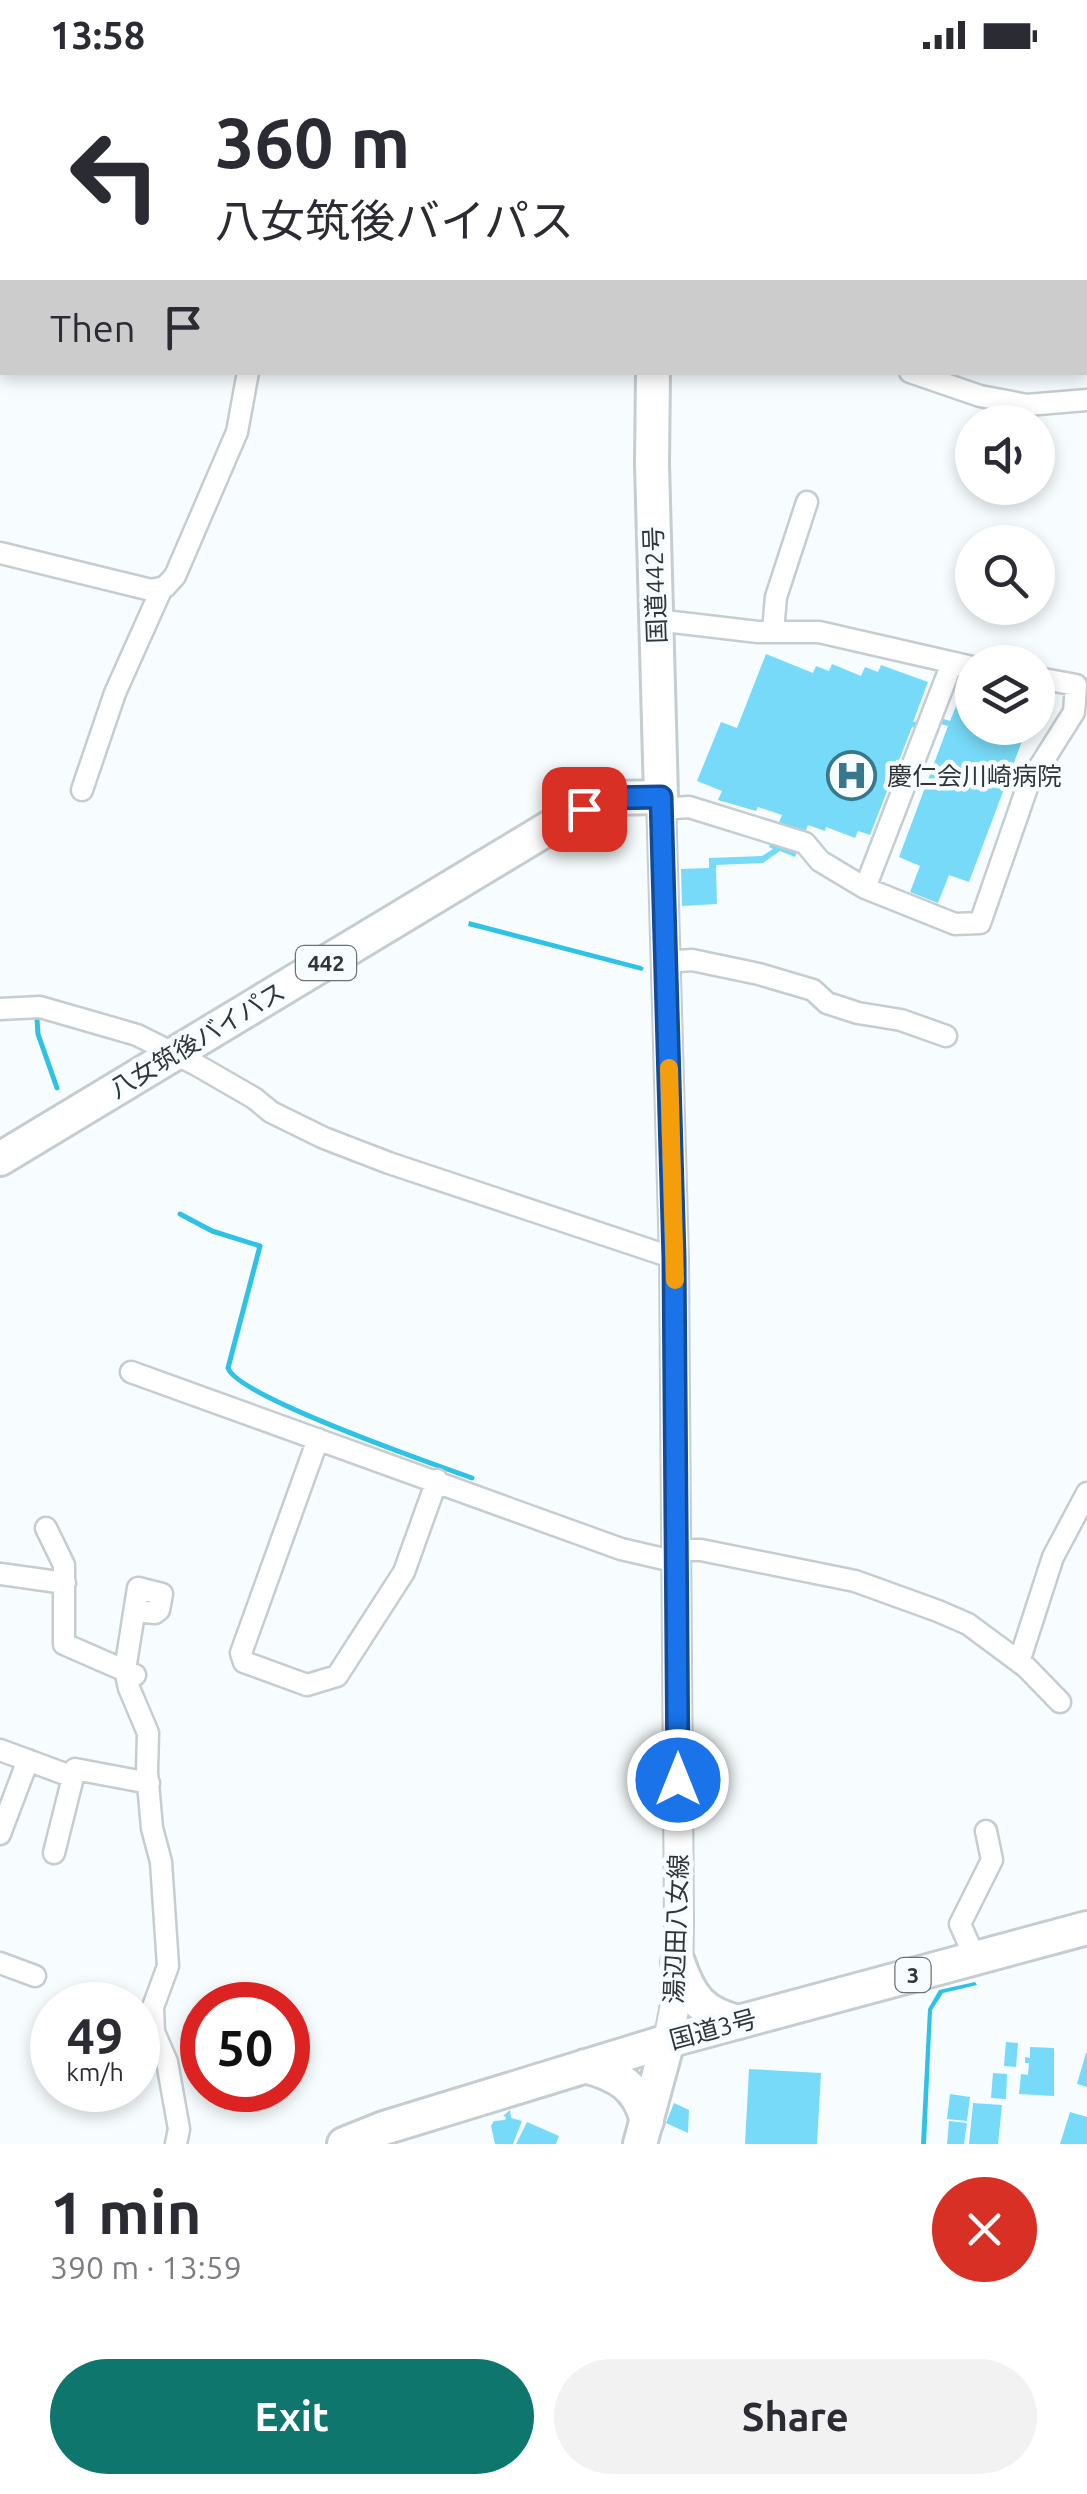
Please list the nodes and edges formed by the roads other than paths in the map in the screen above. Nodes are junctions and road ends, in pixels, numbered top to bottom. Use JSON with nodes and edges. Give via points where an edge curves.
{"nodes":[{"id":1,"x":247,"y":375,"type":"edge"},
{"id":2,"x":653,"y":375,"type":"edge"},
{"id":3,"x":919,"y":375,"type":"edge"},
{"id":4,"x":1087,"y":400,"type":"edge"},
{"id":5,"x":807,"y":502,"type":"dead end"},
{"id":6,"x":0,"y":554,"type":"edge"},
{"id":7,"x":162,"y":588,"type":"junction"},
{"id":8,"x":656,"y":620,"type":"junction"},
{"id":9,"x":773,"y":631,"type":"junction"},
{"id":10,"x":955,"y":663,"type":"edge"},
{"id":11,"x":955,"y":681,"type":"edge"},
{"id":12,"x":1055,"y":681,"type":"edge"},
{"id":13,"x":1055,"y":742,"type":"edge"},
{"id":14,"x":1053,"y":745,"type":"edge"},
{"id":15,"x":82,"y":790,"type":"dead end"},
{"id":16,"x":661,"y":803,"type":"junction"},
{"id":17,"x":866,"y":888,"type":"junction"},
{"id":18,"x":666,"y":962,"type":"junction"},
{"id":19,"x":0,"y":1009,"type":"edge"},
{"id":20,"x":946,"y":1036,"type":"dead end"},
{"id":21,"x":176,"y":1054,"type":"junction"},
{"id":22,"x":0,"y":1158,"type":"edge"},
{"id":23,"x":674,"y":1258,"type":"junction"},
{"id":24,"x":131,"y":1372,"type":"dead end"},
{"id":25,"x":318,"y":1438,"type":"junction"},
{"id":26,"x":437,"y":1480,"type":"junction"},
{"id":27,"x":1087,"y":1492,"type":"edge"},
{"id":28,"x":46,"y":1528,"type":"dead end"},
{"id":29,"x":677,"y":1556,"type":"junction"},
{"id":30,"x":0,"y":1574,"type":"edge"},
{"id":31,"x":65,"y":1583,"type":"junction"},
{"id":32,"x":135,"y":1611,"type":"dead end"},
{"id":33,"x":1019,"y":1662,"type":"junction"},
{"id":34,"x":133,"y":1674,"type":"junction"},
{"id":35,"x":1060,"y":1702,"type":"dead end"},
{"id":36,"x":0,"y":1750,"type":"edge"},
{"id":37,"x":28,"y":1760,"type":"junction"},
{"id":38,"x":72,"y":1777,"type":"junction"},
{"id":39,"x":148,"y":1783,"type":"junction"},
{"id":40,"x":986,"y":1831,"type":"dead end"},
{"id":41,"x":0,"y":1834,"type":"edge"},
{"id":42,"x":54,"y":1853,"type":"dead end"},
{"id":43,"x":1087,"y":1928,"type":"edge"},
{"id":44,"x":976,"y":1958,"type":"junction"},
{"id":45,"x":678,"y":1962,"type":"junction"},
{"id":46,"x":0,"y":1963,"type":"edge"},
{"id":47,"x":36,"y":1976,"type":"dead end"},
{"id":48,"x":740,"y":2022,"type":"junction"},
{"id":49,"x":668,"y":2041,"type":"junction"},
{"id":50,"x":584,"y":2066,"type":"junction"},
{"id":51,"x":643,"y":2133,"type":"edge"},
{"id":52,"x":176,"y":2144,"type":"edge"},
{"id":53,"x":344,"y":2144,"type":"edge"}],
"edges":[{"from":1,"to":7,"type":"street","via":[[237,432],[175,576]]},
{"from":2,"to":8,"type":"main road","name":"国道442号"},
{"from":3,"to":4,"type":"street","via":[[1027,405]]},
{"from":5,"to":9,"type":"street","via":[[776,597]]},
{"from":6,"to":7,"type":"street"},
{"from":7,"to":15,"type":"street","via":[[115,693]]},
{"from":8,"to":9,"type":"street"},
{"from":8,"to":16,"type":"main road","name":"国道442号"},
{"from":9,"to":10,"type":"street","via":[[819,632]]},
{"from":11,"to":17,"type":"street"},
{"from":12,"to":13,"type":"street","via":[[1076,685],[1074,712]]},
{"from":14,"to":17,"type":"street","via":[[1028,785],[980,924],[956,924]]},
{"from":16,"to":17,"type":"street","via":[[805,843],[820,861]]},
{"from":16,"to":18,"type":"main road","name":"湯辺田八女線"},
{"from":16,"to":21,"type":"main road","name":"八女筑後バイパス","number":"442","via":[[606,798],[562,820]]},
{"from":18,"to":20,"type":"street","via":[[692,960],[759,974],[858,1013]]},
{"from":18,"to":23,"type":"main road","name":"湯辺田八女線"},
{"from":19,"to":21,"type":"street","via":[[40,1008]]},
{"from":21,"to":22,"type":"main road","name":"八女筑後バイパス","number":"442"},
{"from":21,"to":23,"type":"street","via":[[324,1138]]},
{"from":23,"to":29,"type":"main road","name":"湯辺田八女線"},
{"from":24,"to":25,"type":"street"},
{"from":25,"to":26,"type":"street"},
{"from":25,"to":26,"type":"street","via":[[241,1653],[244,1662],[290,1681],[307,1685],[337,1676],[404,1572]]},
{"from":26,"to":29,"type":"street","via":[[621,1549]]},
{"from":27,"to":33,"type":"street","via":[[1053,1557]]},
{"from":28,"to":31,"type":"street"},
{"from":29,"to":33,"type":"street","via":[[701,1550],[855,1581],[968,1624]]},
{"from":29,"to":45,"type":"main road","name":"湯辺田八女線"},
{"from":30,"to":31,"type":"street"},
{"from":31,"to":34,"type":"street","via":[[64,1644]]},
{"from":32,"to":34,"type":"street"},
{"from":33,"to":35,"type":"street"},
{"from":34,"to":39,"type":"street","via":[[129,1688],[148,1732]]},
{"from":36,"to":37,"type":"street"},
{"from":37,"to":38,"type":"street"},
{"from":37,"to":41,"type":"street"},
{"from":38,"to":39,"type":"street","via":[[74,1769]]},
{"from":38,"to":42,"type":"street"},
{"from":39,"to":52,"type":"street","via":[[168,1966],[152,2007],[179,2129]]},
{"from":40,"to":44,"type":"street","via":[[992,1860],[960,1924]]},
{"from":43,"to":44,"type":"main road","name":"国道3号","number":"3"},
{"from":44,"to":48,"type":"main road","name":"国道3号","number":"3"},
{"from":45,"to":48,"type":"main road","via":[[699,2004]]},
{"from":45,"to":49,"type":"main road","name":"湯辺田八女線"},
{"from":46,"to":47,"type":"street"},
{"from":48,"to":49,"type":"main road","name":"国道3号","number":"3"},
{"from":49,"to":50,"type":"main road","name":"国道3号","number":"3"},
{"from":49,"to":51,"type":"main road"},
{"from":50,"to":51,"type":"main road","via":[[636,2092]]},
{"from":50,"to":53,"type":"main road","name":"国道3号","number":"3"}]}
